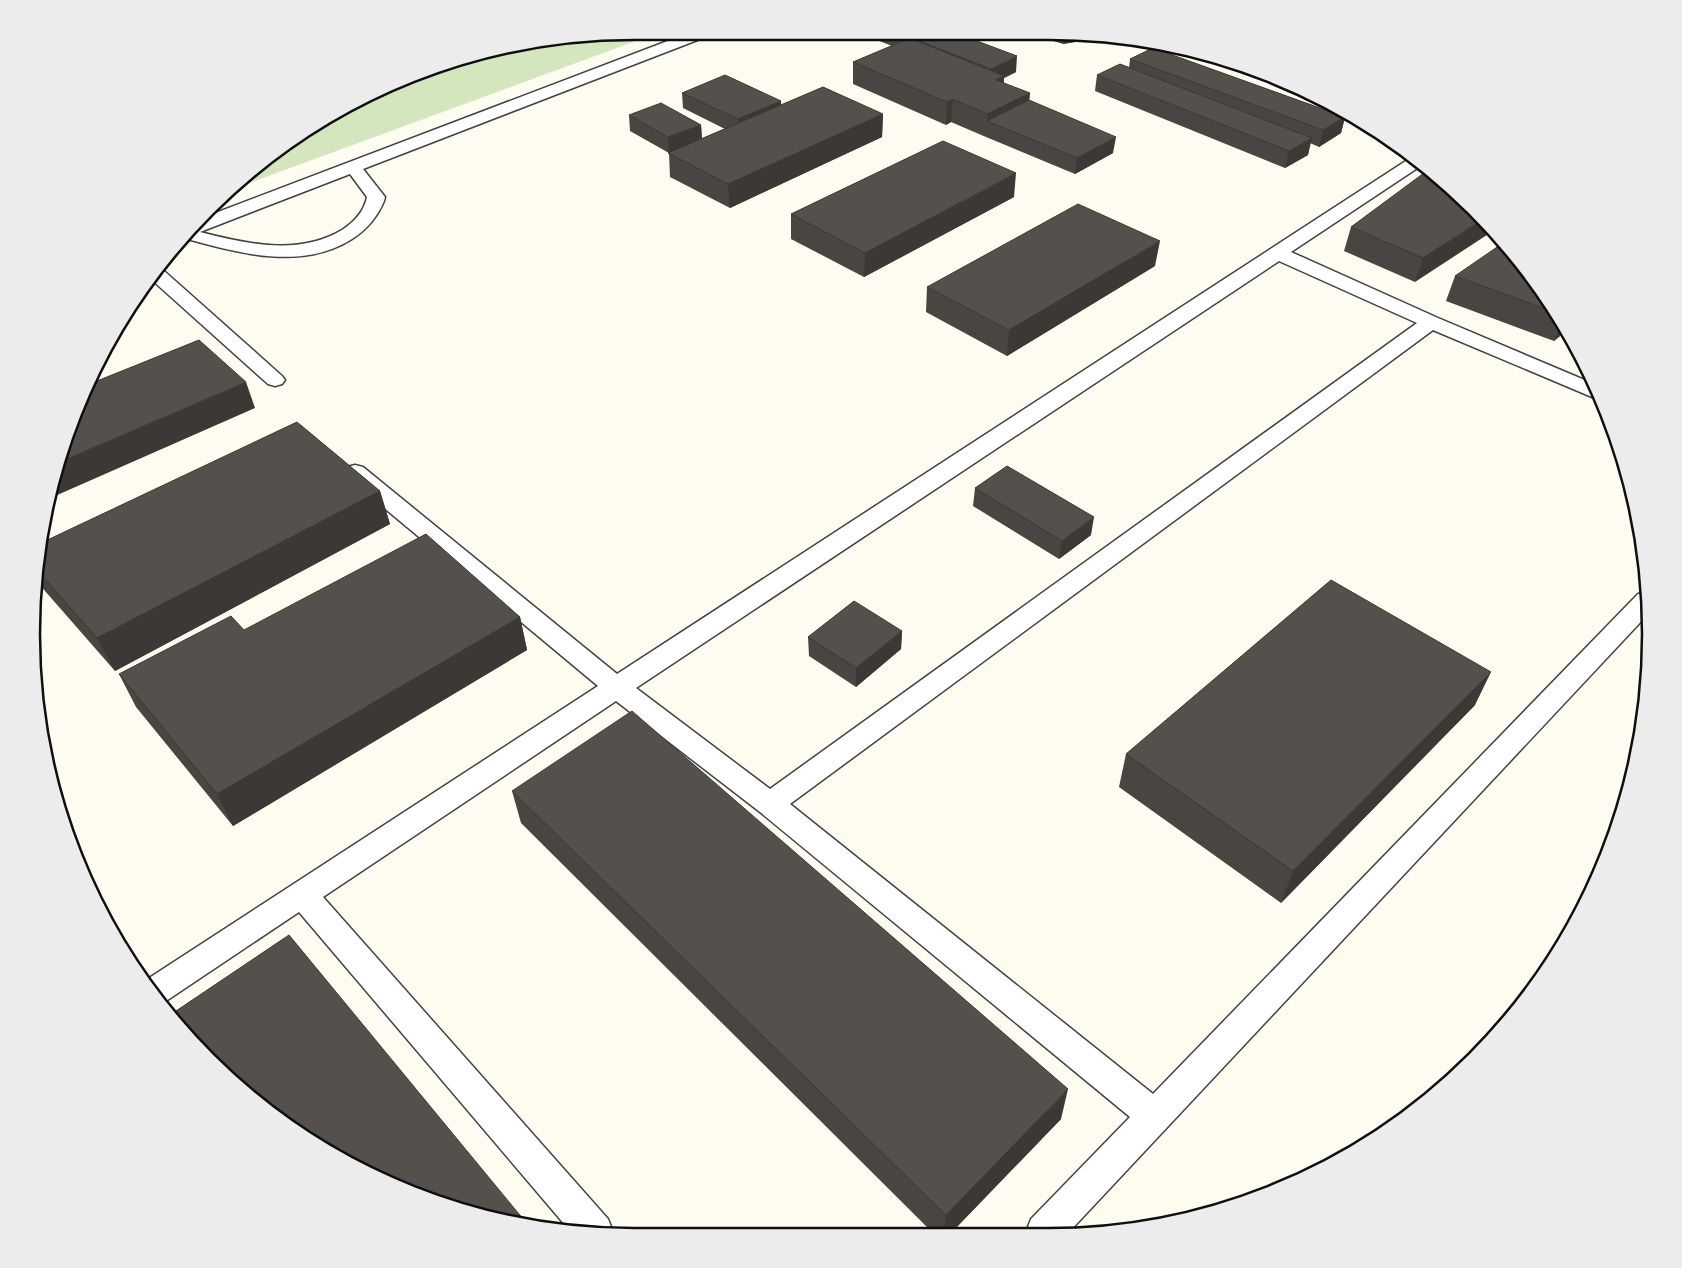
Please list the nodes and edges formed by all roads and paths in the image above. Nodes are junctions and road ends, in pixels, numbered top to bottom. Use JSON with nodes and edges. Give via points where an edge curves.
{"nodes":[{"id":1,"x":687,"y":40,"type":"edge"},
{"id":2,"x":1412,"y":164,"type":"edge"},
{"id":3,"x":354,"y":168,"type":"junction"},
{"id":4,"x":205,"y":224,"type":"edge"},
{"id":5,"x":193,"y":235,"type":"edge"},
{"id":6,"x":1277,"y":253,"type":"junction"},
{"id":7,"x":159,"y":277,"type":"edge"},
{"id":8,"x":1431,"y":322,"type":"junction"},
{"id":9,"x":275,"y":380,"type":"dead end"},
{"id":10,"x":1589,"y":388,"type":"edge"},
{"id":11,"x":337,"y":458,"type":"edge"},
{"id":12,"x":445,"y":546,"type":"junction"},
{"id":13,"x":418,"y":559,"type":"edge"},
{"id":14,"x":1641,"y":606,"type":"edge"},
{"id":15,"x":616,"y":687,"type":"junction"},
{"id":16,"x":770,"y":804,"type":"junction"},
{"id":17,"x":302,"y":894,"type":"junction"},
{"id":18,"x":158,"y":989,"type":"edge"},
{"id":19,"x":1154,"y":1116,"type":"junction"},
{"id":20,"x":590,"y":1227,"type":"edge"},
{"id":21,"x":1048,"y":1228,"type":"edge"}],
"edges":[{"from":1,"to":3,"type":"lane"},
{"from":2,"to":6,"type":"lane"},
{"from":3,"to":4,"type":"lane"},
{"from":3,"to":5,"type":"lane","via":[[376,197],[375,204],[362,223],[334,241],[309,251],[251,250]]},
{"from":6,"to":8,"type":"lane"},
{"from":6,"to":15,"type":"lane"},
{"from":7,"to":9,"type":"lane"},
{"from":8,"to":10,"type":"lane"},
{"from":8,"to":16,"type":"lane"},
{"from":11,"to":12,"type":"lane"},
{"from":12,"to":13,"type":"lane"},
{"from":12,"to":15,"type":"lane"},
{"from":14,"to":19,"type":"lane"},
{"from":15,"to":16,"type":"lane"},
{"from":15,"to":17,"type":"lane"},
{"from":16,"to":19,"type":"lane"},
{"from":17,"to":18,"type":"lane"},
{"from":17,"to":20,"type":"lane"},
{"from":19,"to":21,"type":"lane"}]}
